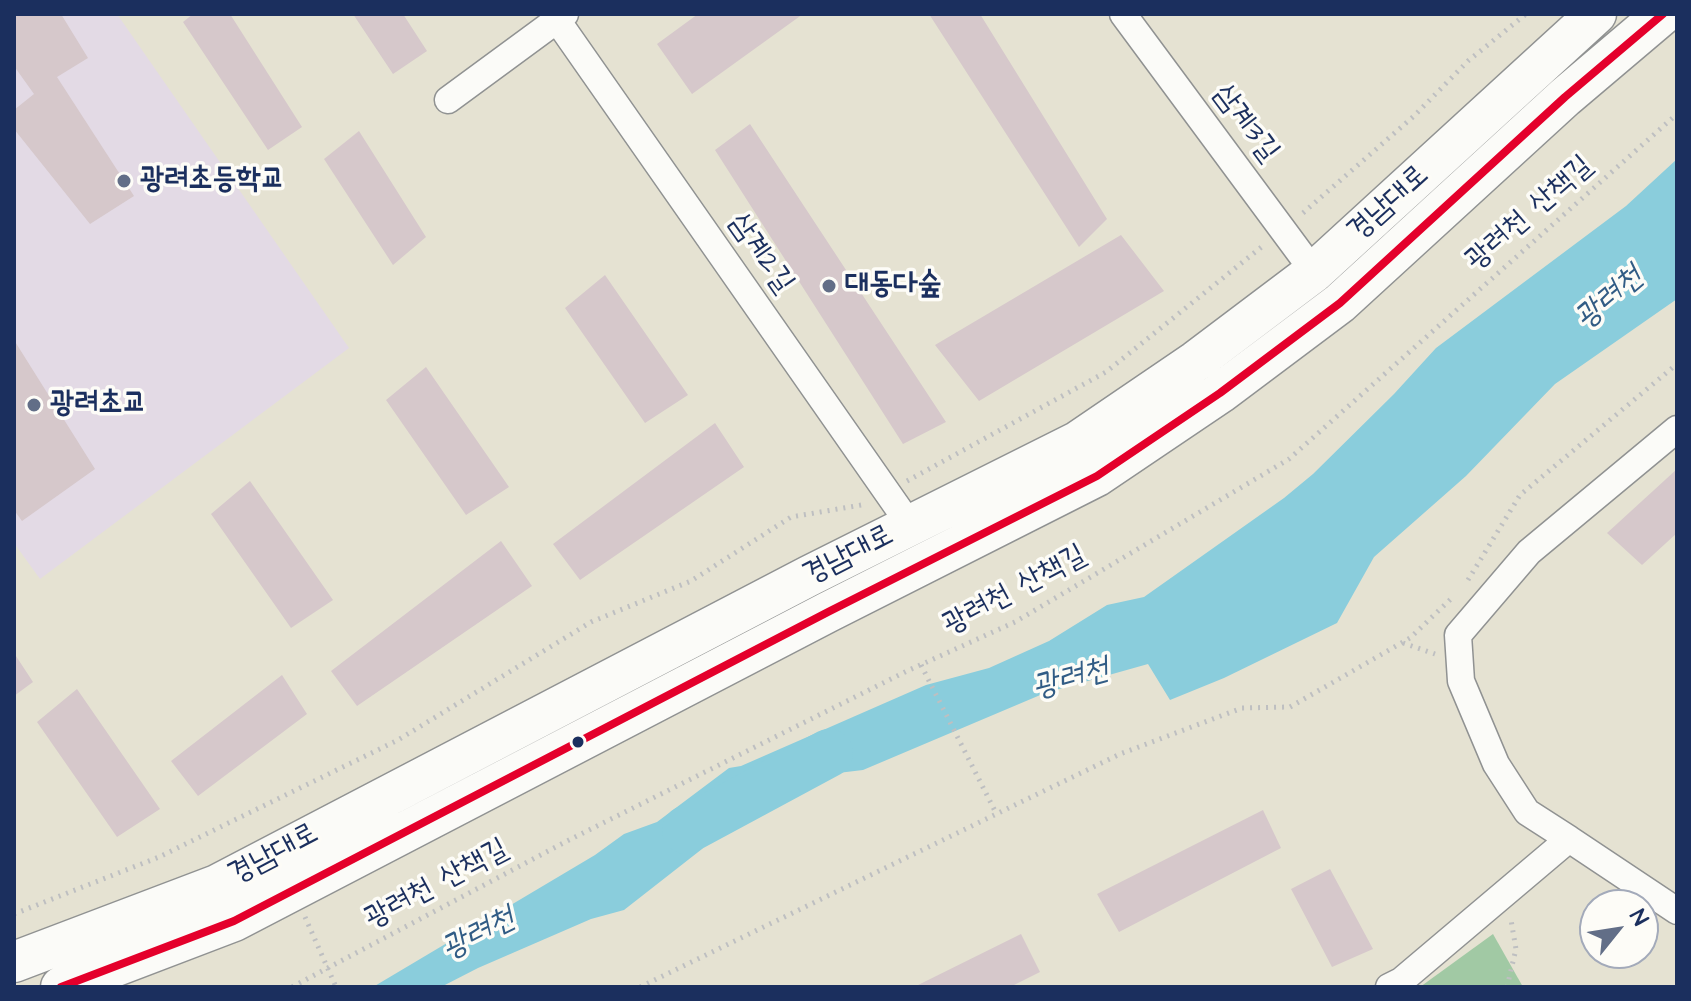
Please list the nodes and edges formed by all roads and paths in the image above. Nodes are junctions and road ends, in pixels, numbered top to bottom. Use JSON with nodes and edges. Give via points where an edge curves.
{"nodes":[{"id":1,"x":1123,"y":14,"type":"edge"},
{"id":2,"x":1526,"y":14,"type":"edge"},
{"id":3,"x":1596,"y":14,"type":"edge"},
{"id":4,"x":1663,"y":14,"type":"edge"},
{"id":5,"x":561,"y":17,"type":"edge"},
{"id":6,"x":448,"y":100,"type":"dead end"},
{"id":7,"x":1677,"y":114,"type":"edge"},
{"id":8,"x":1283,"y":230,"type":"junction"},
{"id":9,"x":1314,"y":272,"type":"junction"},
{"id":10,"x":1677,"y":364,"type":"edge"},
{"id":11,"x":1677,"y":429,"type":"edge"},
{"id":12,"x":887,"y":492,"type":"junction"},
{"id":13,"x":910,"y":525,"type":"junction"},
{"id":14,"x":921,"y":665,"type":"junction"},
{"id":15,"x":996,"y":813,"type":"junction"},
{"id":16,"x":1569,"y":839,"type":"junction"},
{"id":17,"x":293,"y":891,"type":"junction"},
{"id":18,"x":1507,"y":892,"type":"junction"},
{"id":19,"x":1677,"y":911,"type":"edge"},
{"id":20,"x":14,"y":914,"type":"edge"},
{"id":21,"x":14,"y":962,"type":"edge"},
{"id":22,"x":328,"y":968,"type":"junction"},
{"id":23,"x":336,"y":986,"type":"edge"},
{"id":24,"x":61,"y":987,"type":"edge"},
{"id":25,"x":292,"y":987,"type":"edge"},
{"id":26,"x":640,"y":987,"type":"edge"},
{"id":27,"x":1389,"y":987,"type":"edge"},
{"id":28,"x":1507,"y":987,"type":"edge"}],
"edges":[{"from":1,"to":8,"type":"street","name":"삼계3길"},
{"from":2,"to":8,"type":"path"},
{"from":3,"to":9,"type":"highway","name":"경남대로"},
{"from":4,"to":17,"type":"highway","name":"경남대로","via":[[1340,303],[1097,476]]},
{"from":5,"to":6,"type":"street"},
{"from":5,"to":12,"type":"street","name":"삼계2길"},
{"from":7,"to":14,"type":"path","name":"광려천 산책길","via":[[1289,459],[1015,622]]},
{"from":8,"to":9,"type":"street","name":"삼계3길"},
{"from":8,"to":12,"type":"path","via":[[1106,372]]},
{"from":9,"to":13,"type":"highway","name":"경남대로","via":[[1077,442]]},
{"from":10,"to":15,"type":"path","via":[[1520,495],[1464,586],[1410,638],[1290,707],[1242,708],[1120,754]]},
{"from":11,"to":16,"type":"street","via":[[1529,552],[1458,635],[1461,681],[1496,764],[1527,812]]},
{"from":12,"to":13,"type":"street","name":"삼계2길"},
{"from":12,"to":20,"type":"path","via":[[862,506],[791,517],[691,581],[591,622],[398,740],[159,857]]},
{"from":13,"to":21,"type":"highway","name":"경남대로","via":[[217,885]]},
{"from":14,"to":15,"type":"path"},
{"from":14,"to":22,"type":"path","name":"광려천 산책길","via":[[567,841]]},
{"from":15,"to":26,"type":"path"},
{"from":16,"to":18,"type":"street"},
{"from":16,"to":19,"type":"street"},
{"from":17,"to":22,"type":"path"},
{"from":17,"to":24,"type":"highway","name":"경남대로","via":[[234,921]]},
{"from":18,"to":27,"type":"street"},
{"from":18,"to":28,"type":"path","via":[[1516,949]]},
{"from":22,"to":23,"type":"path"},
{"from":22,"to":25,"type":"path","name":"광려천 산책길"}]}
